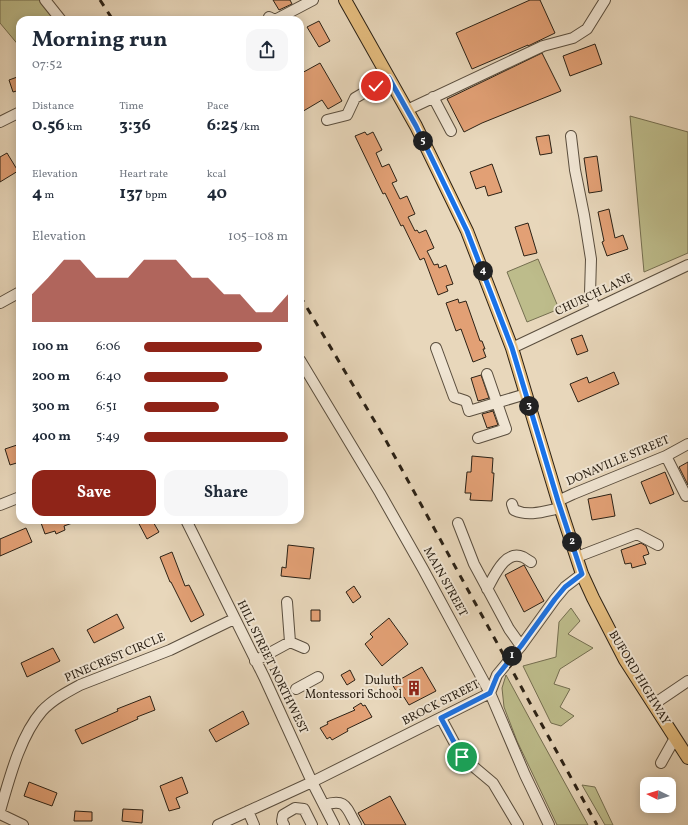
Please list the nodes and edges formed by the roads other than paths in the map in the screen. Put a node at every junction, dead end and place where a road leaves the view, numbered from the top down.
1 (45, 0) edge
2 (313, 0) edge
3 (346, 0) edge
4 (605, 0) edge
5 (58, 16) edge
6 (283, 16) edge
7 (389, 78) junction
8 (433, 97) junction
9 (407, 110) junction
10 (16, 114) edge
11 (327, 120) dead end
12 (0, 122) edge
13 (451, 131) dead end
14 (571, 136) dead end
15 (688, 265) edge
16 (16, 294) edge
17 (0, 303) edge
18 (595, 308) junction
19 (436, 348) dead end
20 (512, 348) junction
21 (304, 367) edge
22 (487, 374) dead end
23 (526, 394) junction
24 (497, 402) junction
25 (478, 438) dead end
26 (688, 444) edge
27 (666, 456) junction
28 (686, 496) dead end
29 (16, 499) edge
30 (512, 504) dead end
31 (0, 505) edge
32 (559, 505) junction
33 (458, 523) dead end
34 (188, 524) edge
35 (658, 545) dead end
36 (577, 557) junction
37 (531, 562) dead end
38 (582, 574) junction
39 (487, 589) junction
40 (287, 602) dead end
41 (234, 619) junction
42 (290, 642) junction
43 (521, 646) junction
44 (304, 648) dead end
45 (255, 661) junction
46 (318, 677) dead end
47 (688, 681) edge
48 (296, 689) dead end
49 (490, 693) junction
50 (654, 704) junction
51 (441, 718) junction
52 (675, 738) junction
53 (688, 758) edge
54 (661, 763) dead end
55 (312, 782) junction
56 (324, 805) junction
57 (0, 811) edge
58 (248, 811) junction
59 (0, 814) edge
60 (23, 825) edge
61 (218, 825) edge
62 (254, 825) edge
63 (284, 825) edge
64 (312, 825) edge
65 (334, 825) edge
66 (356, 825) edge
67 (518, 825) edge
68 (550, 825) edge

1 - 5 street
2 - 6 street
3 - 7 main road, BUFORD HIGHWAY
4 - 8 street
7 - 9 main road, BUFORD HIGHWAY
7 - 11 street
8 - 9 street
8 - 13 street
9 - 20 main road, BUFORD HIGHWAY
10 - 12 street
14 - 18 street
15 - 18 street, CHURCH LANE
16 - 17 street
18 - 20 street, CHURCH LANE
19 - 24 street
20 - 23 main road, BUFORD HIGHWAY
21 - 49 street, MAIN STREET
22 - 24 street
23 - 24 street
23 - 32 main road, BUFORD HIGHWAY
24 - 25 street
26 - 27 street, DONAVILLE STREET
27 - 28 street
27 - 32 street, DONAVILLE STREET
29 - 31 street
30 - 32 street, DONAVILLE STREET
32 - 36 main road, BUFORD HIGHWAY
33 - 39 street
34 - 41 street, HILL STREET NORTHWEST
35 - 36 street
36 - 38 main road, BUFORD HIGHWAY
37 - 39 street
38 - 43 street, BROCK STREET
38 - 50 main road, BUFORD HIGHWAY
39 - 43 street
40 - 42 street
41 - 45 street, HILL STREET NORTHWEST
41 - 57 street, PINECREST CIRCLE
42 - 44 street
42 - 45 street
43 - 49 street, BROCK STREET
45 - 55 street, HILL STREET NORTHWEST
46 - 48 street
47 - 50 street
49 - 51 street, BROCK STREET
49 - 68 street, MAIN STREET
50 - 52 main road, BUFORD HIGHWAY
51 - 55 street, BROCK STREET
51 - 67 street
52 - 53 main road, BUFORD HIGHWAY
52 - 54 street
55 - 56 street, HILL STREET NORTHWEST
55 - 58 street, BROCK STREET
56 - 65 street, HILL STREET NORTHWEST
56 - 66 street
58 - 61 street, BROCK STREET
58 - 62 street
59 - 60 street
63 - 64 street

